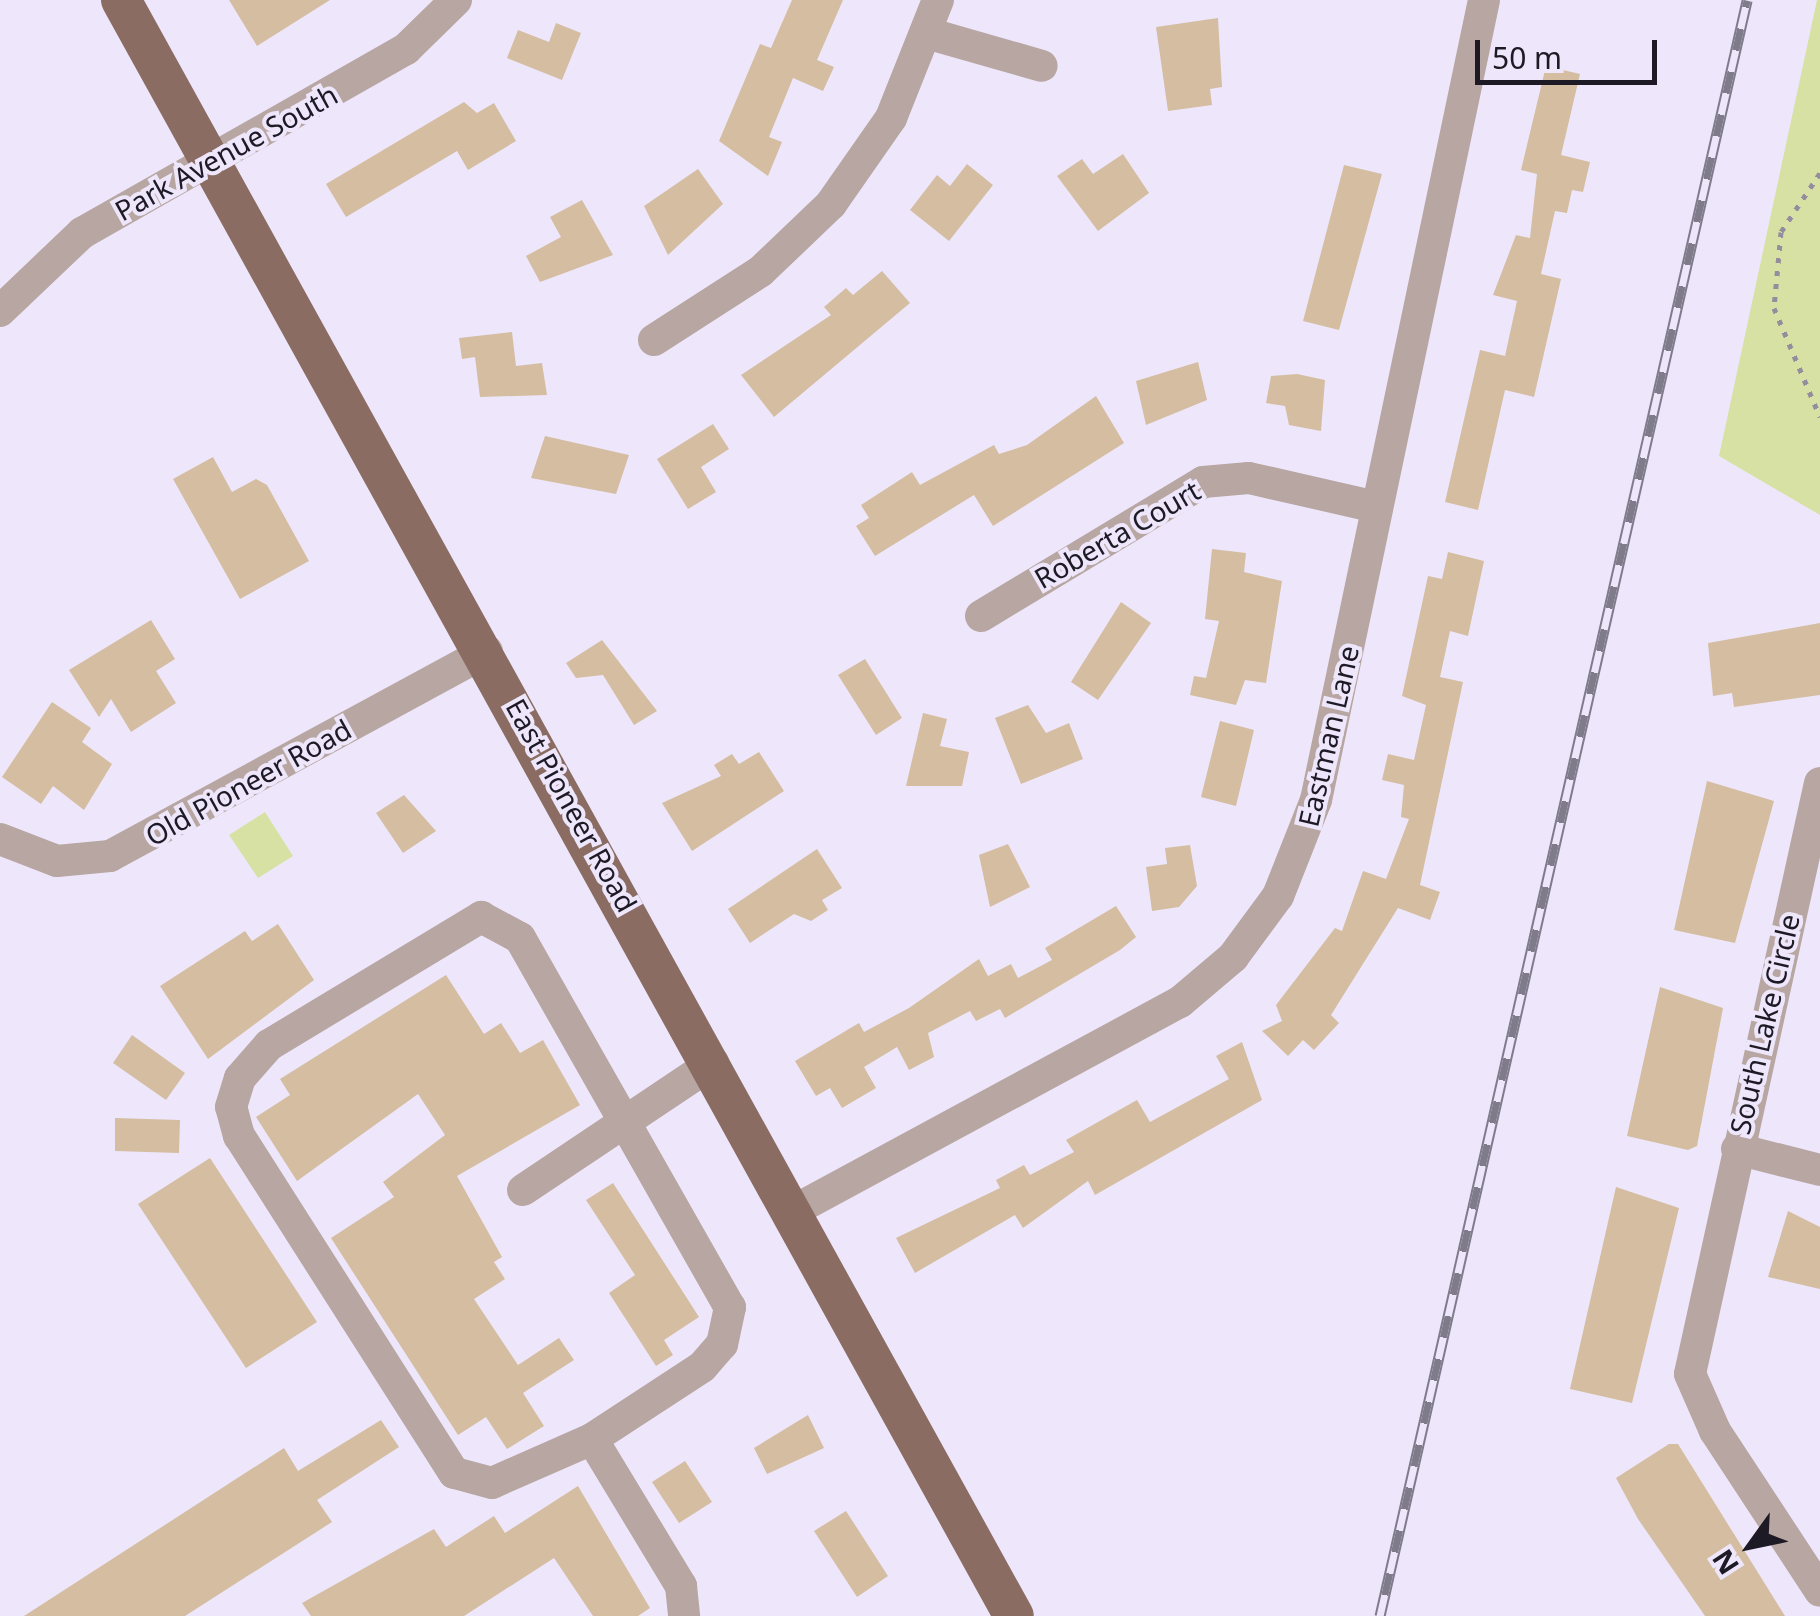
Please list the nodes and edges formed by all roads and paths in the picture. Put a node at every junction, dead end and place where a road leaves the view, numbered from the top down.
1 (121, 0) edge
2 (456, 0) edge
3 (938, 0) edge
4 (1484, 0) edge
5 (930, 34) junction
6 (1042, 66) dead end
7 (217, 163) junction
8 (1820, 172) edge
9 (0, 311) edge
10 (654, 340) dead end
11 (1820, 417) edge
12 (1378, 506) junction
13 (981, 616) dead end
14 (488, 651) junction
15 (1820, 783) edge
16 (0, 839) edge
17 (713, 1063) junction
18 (627, 1120) junction
19 (1736, 1149) junction
20 (1820, 1170) edge
21 (522, 1190) dead end
22 (795, 1210) junction
23 (592, 1440) junction
24 (1820, 1591) edge
25 (684, 1616) edge
26 (1014, 1616) edge

1 - 7 main road, East Pioneer Road
2 - 7 street, Park Avenue South
3 - 5 street
4 - 12 street, Eastman Lane
5 - 6 street
5 - 10 street
7 - 9 street, Park Avenue South
7 - 14 main road, East Pioneer Road
8 - 11 path
12 - 13 street, Roberta Court
12 - 22 street, Eastman Lane
14 - 16 street, Old Pioneer Road
14 - 17 main road, East Pioneer Road
15 - 19 street, South Lake Circle
17 - 18 street
17 - 22 main road, East Pioneer Road
18 - 21 street
18 - 23 street
18 - 23 street
19 - 20 street, South Lake Circle
19 - 24 street, South Lake Circle
22 - 26 main road, East Pioneer Road
23 - 25 street

